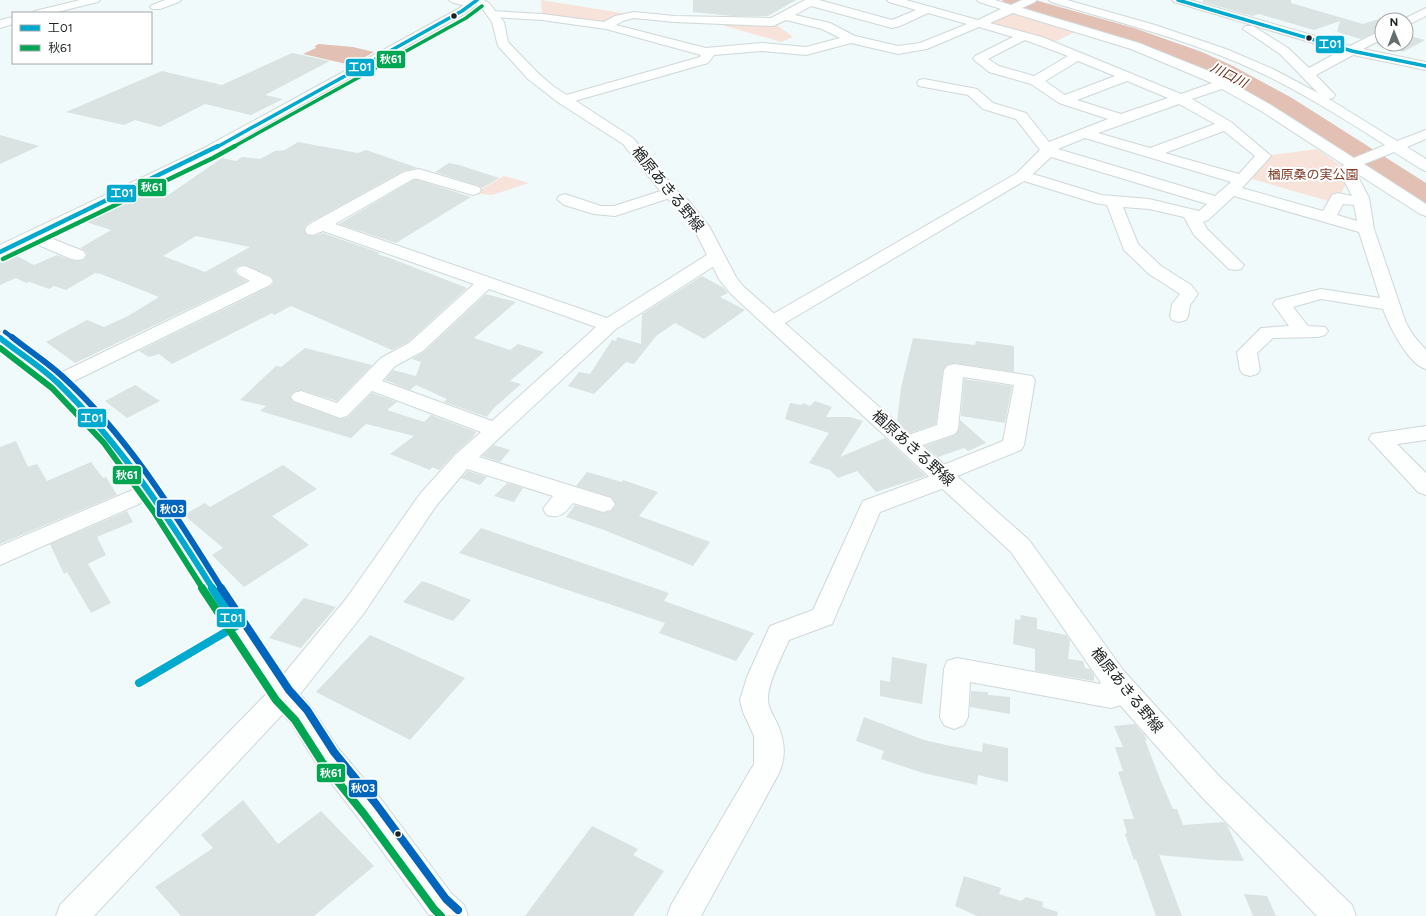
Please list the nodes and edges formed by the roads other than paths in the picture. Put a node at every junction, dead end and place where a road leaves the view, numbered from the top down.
1 (94, 0) edge
2 (175, 0) edge
3 (455, 0) edge
4 (894, 0) edge
5 (983, 0) edge
6 (1031, 0) edge
7 (1055, 0) edge
8 (811, 1) edge
9 (1185, 1) edge
10 (483, 5) edge
11 (156, 7) dead end
12 (1014, 7) junction
13 (927, 9) junction
14 (1426, 11) edge
15 (43, 12) edge
16 (1225, 14) junction
17 (785, 16) junction
18 (1414, 18) edge
19 (12, 20) edge
20 (0, 24) edge
21 (980, 24) junction
22 (606, 26) junction
23 (1082, 30) junction
24 (1024, 36) junction
25 (851, 39) junction
26 (1374, 39) edge
27 (1048, 45) junction
28 (1352, 51) junction
29 (706, 52) junction
30 (1077, 56) junction
31 (1426, 66) edge
32 (994, 69) junction
33 (1308, 74) junction
34 (1127, 76) junction
35 (1036, 81) junction
36 (924, 83) dead end
37 (1223, 84) junction
38 (958, 89) junction
39 (1179, 98) junction
40 (564, 100) junction
41 (1064, 100) junction
42 (1348, 116) junction
43 (1121, 119) junction
44 (1226, 125) junction
45 (1085, 134) junction
46 (1426, 134) edge
47 (1394, 147) junction
48 (1048, 151) junction
49 (1151, 153) junction
50 (1356, 162) junction
51 (1426, 166) edge
52 (1022, 176) junction
53 (1237, 185) junction
54 (473, 190) dead end
55 (670, 193) junction
56 (565, 198) dead end
57 (1113, 201) junction
58 (1218, 202) junction
59 (1362, 202) junction
60 (1426, 211) edge
61 (1191, 214) junction
62 (1327, 218) junction
63 (1366, 229) junction
64 (33, 236) junction
65 (0, 252) edge
66 (77, 255) dead end
67 (716, 257) junction
68 (1235, 265) dead end
69 (244, 271) dead end
70 (485, 283) junction
71 (1391, 305) junction
72 (1179, 316) dead end
73 (773, 322) junction
74 (609, 325) junction
75 (0, 338) edge
76 (1405, 338) junction
77 (1426, 338) edge
78 (1426, 364) edge
79 (1250, 370) dead end
80 (57, 382) junction
81 (369, 383) junction
82 (301, 397) dead end
83 (496, 430) junction
84 (1426, 433) edge
85 (908, 443) junction
86 (463, 460) junction
87 (944, 476) junction
88 (1426, 487) edge
89 (149, 491) junction
90 (603, 504) dead end
91 (0, 556) edge
92 (1114, 679) junction
93 (283, 695) junction
94 (954, 717) dead end
95 (72, 916) edge
96 (452, 916) edge
97 (683, 916) edge
98 (1340, 916) edge

1 - 15 street
2 - 11 street
3 - 10 street
4 - 13 street
5 - 12 street
6 - 12 street
7 - 42 street
8 - 13 street
8 - 17 street
9 - 16 street
10 - 22 street
10 - 40 street, 楢原あきる野線
10 - 64 street
12 - 21 street
12 - 23 street
13 - 21 street
14 - 18 street
16 - 28 street
16 - 33 street
17 - 22 street
17 - 25 street
19 - 20 street
21 - 24 street
21 - 25 street
22 - 29 street
23 - 27 street
23 - 37 street
24 - 27 street
24 - 32 street
25 - 29 street
26 - 28 street
27 - 30 street
28 - 31 street
28 - 33 street
29 - 40 street
30 - 34 street
30 - 35 street
32 - 35 street
32 - 38 street
33 - 42 street
34 - 39 street
34 - 41 street
35 - 41 street
36 - 38 street
37 - 39 street
37 - 50 street
38 - 48 street
39 - 43 street
39 - 44 street
40 - 55 street, 楢原あきる野線
41 - 43 street
42 - 47 street
43 - 45 street
44 - 49 street
44 - 53 street
45 - 48 street
45 - 49 street
46 - 47 street
47 - 50 street
47 - 51 street
48 - 52 street
48 - 58 street
49 - 53 street
50 - 59 street
50 - 60 street
52 - 57 street
52 - 73 street
53 - 58 street
53 - 62 street
54 - 70 street
55 - 56 street
55 - 67 street, 楢原あきる野線
57 - 61 street
57 - 72 street
58 - 61 street
59 - 62 street
59 - 63 street
61 - 68 street
62 - 63 street
63 - 71 street
64 - 65 street
64 - 66 street
67 - 73 street, 楢原あきる野線
67 - 74 street
69 - 80 street
70 - 74 street
70 - 81 street
71 - 76 street
71 - 79 street
73 - 85 street, 楢原あきる野線
74 - 83 street
75 - 80 street
76 - 77 street
76 - 78 street
80 - 89 street
81 - 82 street
81 - 83 street
83 - 86 street
84 - 88 street
85 - 87 street, 楢原あきる野線
85 - 87 street
86 - 90 street
86 - 93 street
87 - 92 street, 楢原あきる野線
87 - 97 street
89 - 91 street
89 - 93 street
92 - 94 street
92 - 98 street, 楢原あきる野線
93 - 95 street
93 - 96 street

